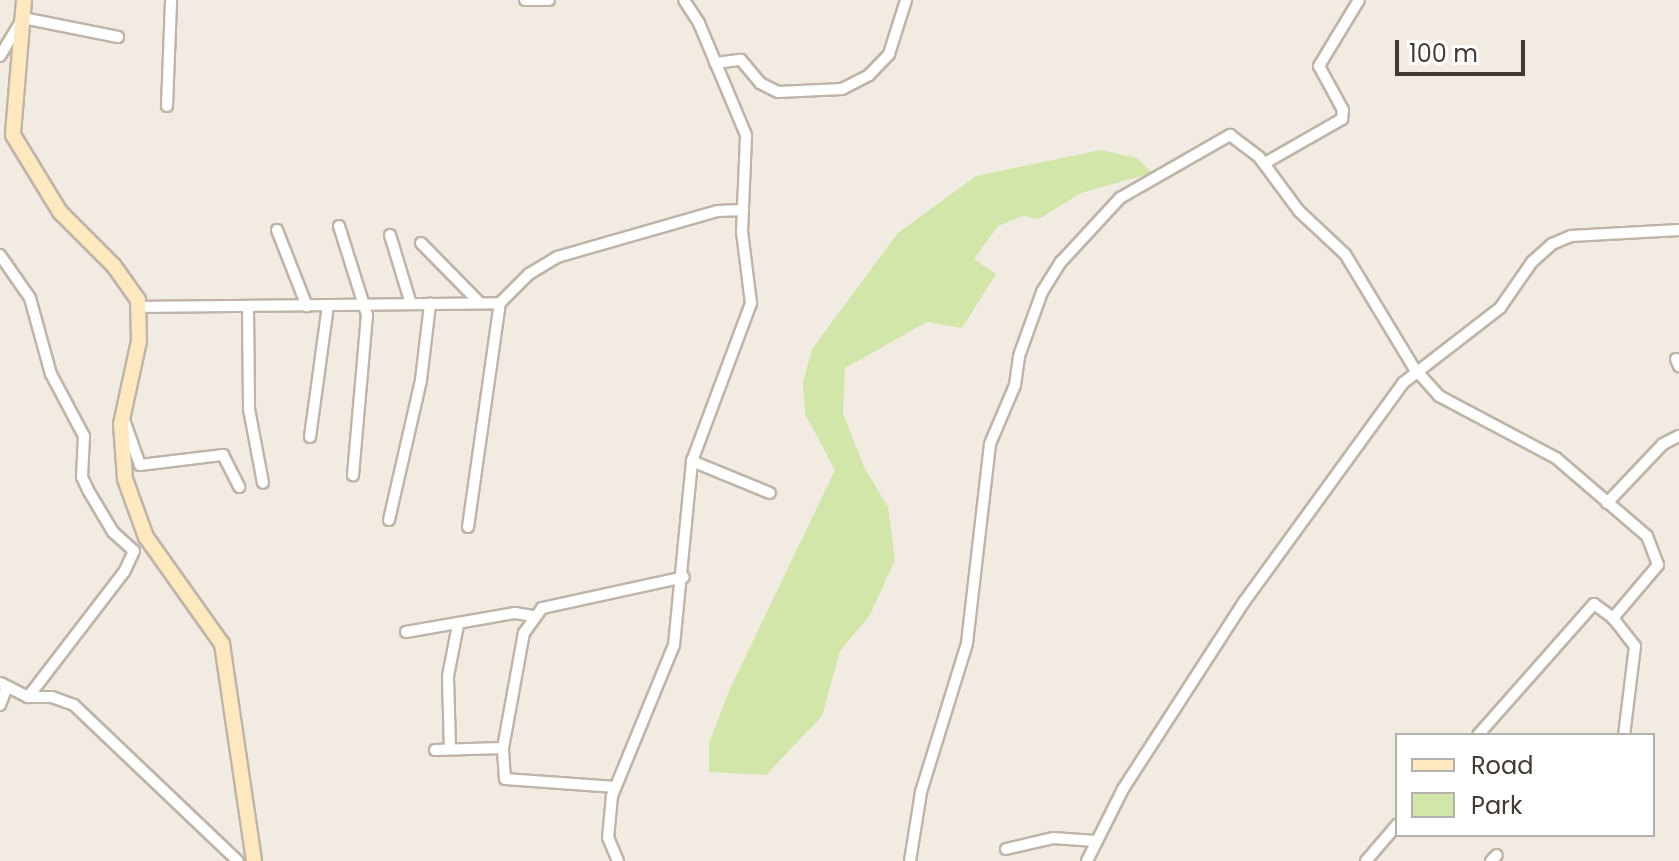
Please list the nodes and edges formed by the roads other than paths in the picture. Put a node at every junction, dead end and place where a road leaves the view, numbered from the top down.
1 (24, 0) edge
2 (171, 0) edge
3 (525, 0) edge
4 (549, 0) edge
5 (684, 0) edge
6 (906, 0) edge
7 (1359, 0) edge
8 (23, 18) junction
9 (118, 37) dead end
10 (0, 56) edge
11 (715, 63) junction
12 (167, 106) dead end
13 (1265, 163) junction
14 (743, 210) junction
15 (339, 226) dead end
16 (277, 230) dead end
17 (1679, 230) edge
18 (390, 235) dead end
19 (421, 243) dead end
20 (0, 255) edge
21 (480, 303) junction
22 (500, 303) junction
23 (411, 304) junction
24 (430, 304) junction
25 (328, 305) junction
26 (365, 305) junction
27 (307, 306) junction
28 (139, 307) junction
29 (248, 308) junction
30 (1418, 373) junction
31 (122, 414) junction
32 (1679, 436) edge
33 (310, 437) dead end
34 (692, 461) junction
35 (353, 475) dead end
36 (263, 483) dead end
37 (239, 487) dead end
38 (770, 493) dead end
39 (1607, 503) junction
40 (389, 520) dead end
41 (468, 527) dead end
42 (144, 534) junction
43 (130, 543) junction
44 (684, 577) junction
45 (533, 616) junction
46 (1613, 618) junction
47 (458, 625) junction
48 (406, 632) dead end
49 (3, 686) edge
50 (28, 697) junction
51 (0, 705) edge
52 (1480, 733) edge
53 (1624, 733) edge
54 (503, 748) junction
55 (450, 749) junction
56 (435, 750) dead end
57 (615, 787) junction
58 (1395, 827) edge
59 (1095, 841) junction
60 (1006, 849) dead end
61 (615, 860) edge
62 (238, 861) edge
63 (254, 861) edge
64 (910, 861) edge
65 (1087, 861) edge
66 (1366, 861) edge

1 - 8 street
2 - 12 street
3 - 4 street
5 - 11 street
6 - 11 street
7 - 13 street
8 - 9 street
8 - 10 street
8 - 28 street
11 - 14 street
13 - 30 street
13 - 64 street
14 - 22 street
14 - 34 street
15 - 26 street
16 - 27 street
17 - 30 street
18 - 23 street
19 - 21 street
20 - 43 street
21 - 22 street
21 - 24 street
22 - 41 street
23 - 24 street
23 - 26 street
24 - 40 street
25 - 26 street
25 - 27 street
25 - 33 street
26 - 35 street
27 - 29 street
28 - 29 street
28 - 31 street
29 - 36 street
30 - 39 street
30 - 59 street
31 - 37 street
31 - 42 street
32 - 39 street
34 - 38 street
34 - 44 street
39 - 46 street
42 - 43 street
42 - 63 street
43 - 50 street
44 - 45 street
44 - 57 street
45 - 47 street
45 - 54 street
46 - 52 street
46 - 53 street
47 - 48 street
47 - 55 street
49 - 50 street
49 - 51 street
50 - 62 street
54 - 55 street
54 - 57 street
55 - 56 street
57 - 61 street
58 - 66 street
59 - 60 street
59 - 65 street

